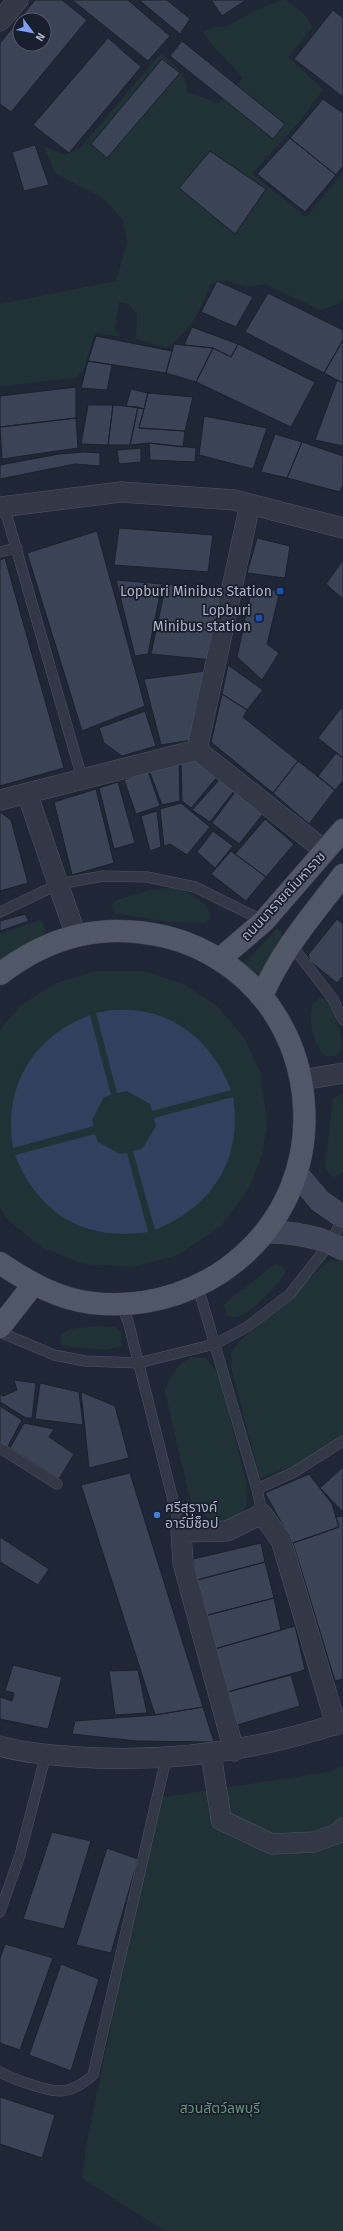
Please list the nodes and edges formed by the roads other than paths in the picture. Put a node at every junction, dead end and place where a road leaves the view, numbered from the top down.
1 (18, 0) edge
2 (0, 21) edge
3 (250, 504) junction
4 (2, 506) edge
5 (343, 528) edge
6 (17, 548) junction
7 (0, 552) edge
8 (197, 750) junction
9 (82, 778) junction
10 (27, 793) junction
11 (0, 800) edge
12 (343, 830) edge
13 (325, 851) junction
14 (343, 875) edge
15 (59, 884) junction
16 (0, 912) edge
17 (264, 921) junction
18 (76, 936) junction
19 (290, 943) junction
20 (220, 959) junction
21 (0, 974) edge
22 (262, 996) junction
23 (343, 1020) edge
24 (343, 1073) edge
25 (302, 1080) junction
26 (297, 1174) junction
27 (343, 1217) edge
28 (267, 1232) junction
29 (337, 1246) edge
30 (0, 1264) edge
31 (33, 1285) junction
32 (198, 1287) junction
33 (121, 1305) junction
34 (0, 1327) edge
35 (0, 1332) edge
36 (215, 1344) junction
37 (138, 1363) junction
38 (343, 1441) edge
39 (0, 1448) edge
40 (57, 1484) dead end
41 (257, 1489) junction
42 (262, 1514) junction
43 (181, 1532) junction
44 (339, 1723) edge
45 (0, 1746) edge
46 (234, 1750) junction
47 (46, 1754) junction
48 (212, 1754) junction
49 (166, 1759) junction
50 (343, 1828) edge
51 (0, 1912) edge
52 (0, 2072) edge

1 - 2 street
3 - 4 street
3 - 5 street
3 - 8 street
4 - 6 lane
6 - 7 lane
6 - 9 lane
8 - 9 street
8 - 13 street
9 - 10 street
10 - 11 street
10 - 15 street
12 - 13 main road, ถนนนารายณ์มหาราช
13 - 17 main road, ถนนนารายณ์มหาราช
14 - 19 main road
15 - 16 lane
15 - 17 lane
15 - 18 street
17 - 20 main road, ถนนนารายณ์มหาราช
18 - 20 main road
18 - 21 main road
19 - 22 main road
19 - 23 lane
20 - 22 main road
22 - 25 main road
24 - 25 street
25 - 26 main road
26 - 27 main road
26 - 28 main road
27 - 29 lane
28 - 29 main road
28 - 32 main road
29 - 36 lane
30 - 31 main road
31 - 33 main road
31 - 34 main road
32 - 33 main road
32 - 36 lane
33 - 37 lane
35 - 37 lane
36 - 37 lane
36 - 41 lane
37 - 43 lane
38 - 41 lane
39 - 40 lane
41 - 42 lane
42 - 43 street
42 - 44 street
43 - 46 street
44 - 46 street
45 - 47 street
46 - 48 street
47 - 49 street
47 - 51 lane
48 - 49 street
48 - 50 street
49 - 52 lane

